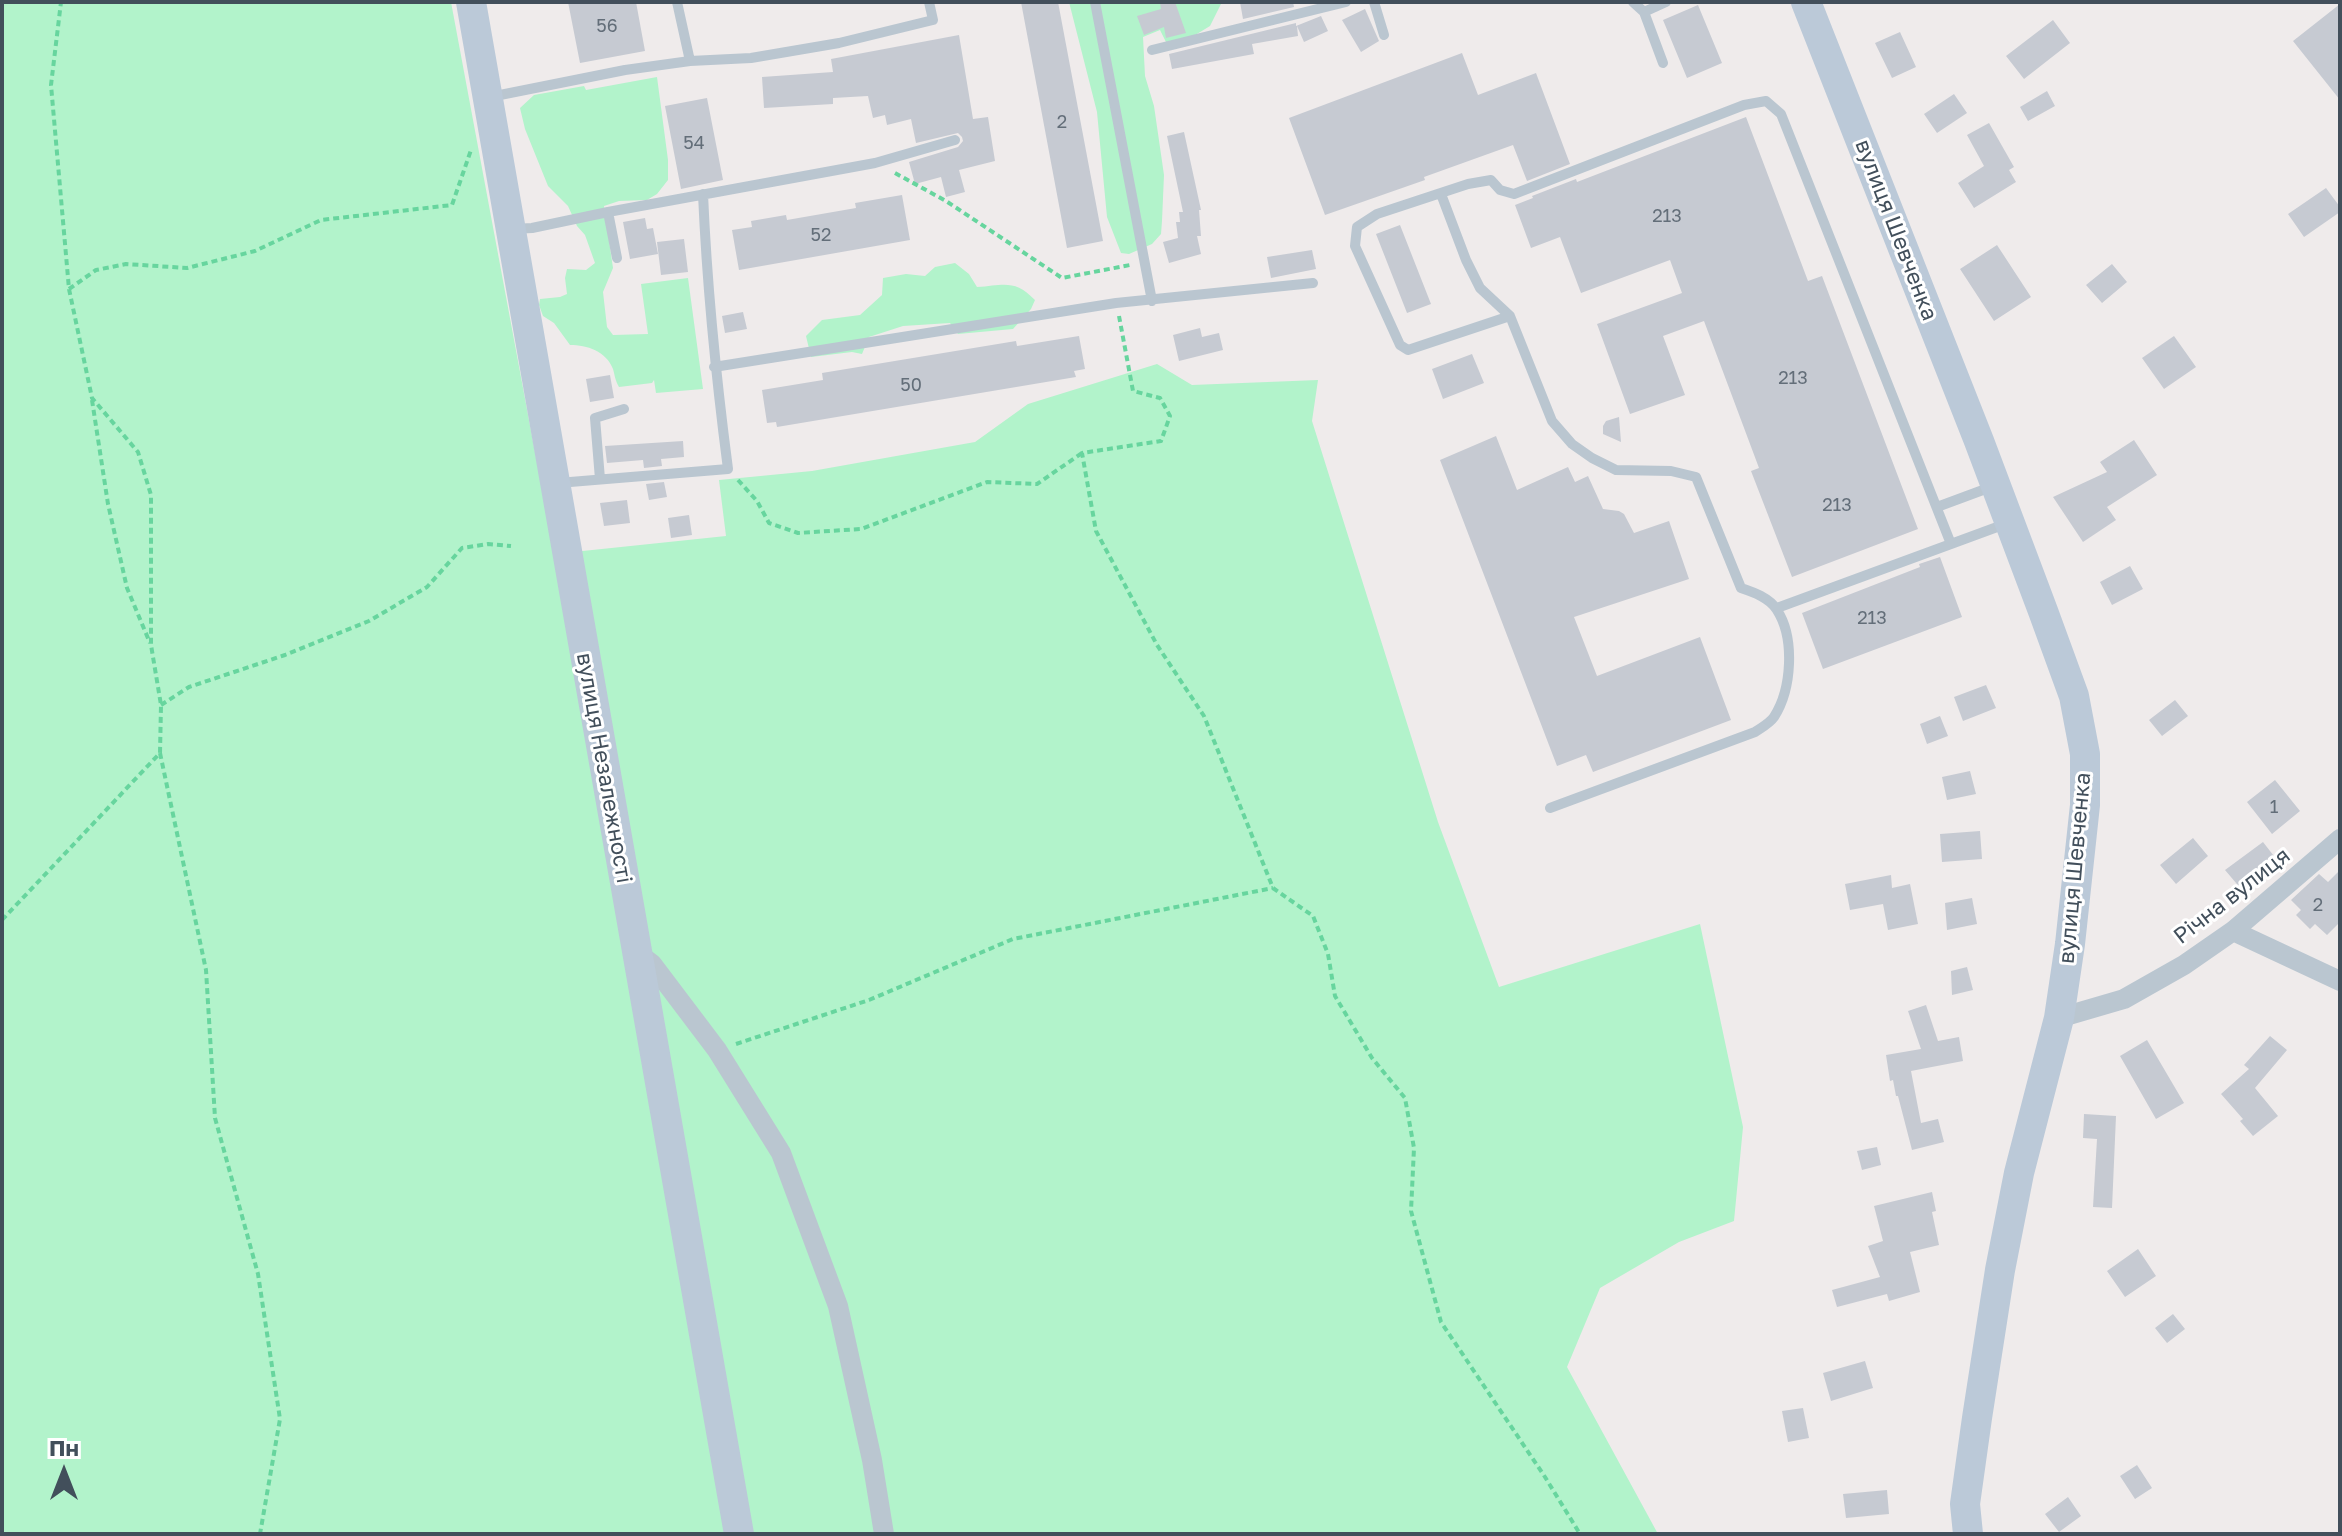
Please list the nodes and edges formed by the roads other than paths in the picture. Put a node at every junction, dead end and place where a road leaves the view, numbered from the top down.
1 (471, 2) edge
2 (677, 2) edge
3 (929, 2) edge
4 (1095, 2) edge
5 (1346, 2) edge
6 (1374, 2) edge
7 (1633, 2) edge
8 (1666, 2) edge
9 (1806, 2) edge
10 (1644, 12) junction
11 (1384, 35) dead end
12 (1152, 50) dead end
13 (690, 61) junction
14 (1663, 63) dead end
15 (488, 98) junction
16 (955, 140) dead end
17 (703, 194) junction
18 (1441, 194) junction
19 (608, 212) junction
20 (511, 229) junction
21 (617, 258) dead end
22 (1313, 283) dead end
23 (1152, 301) junction
24 (1510, 316) junction
25 (714, 367) junction
26 (624, 409) dead end
27 (600, 479) junction
28 (555, 484) junction
29 (1996, 485) junction
30 (1937, 507) junction
31 (2009, 522) junction
32 (1951, 544) junction
33 (1777, 608) junction
34 (1550, 808) dead end
35 (2340, 839) edge
36 (2233, 931) junction
37 (636, 952) junction
38 (2340, 981) edge
39 (2059, 1018) junction
40 (739, 1534) edge
41 (884, 1534) edge
42 (1968, 1534) edge

1 - 15 street, вулиця Незалежності
2 - 13 lane
3 - 13 lane
4 - 23 lane
5 - 12 lane
6 - 11 lane
7 - 10 lane
8 - 10 lane
9 - 29 street, вулиця Шевченка
10 - 14 lane
13 - 15 lane
15 - 20 street, вулиця Незалежності
16 - 17 lane
17 - 19 lane
17 - 25 lane
18 - 24 lane
18 - 24 lane
18 - 30 lane
19 - 20 lane
19 - 21 lane
20 - 28 street, вулиця Незалежності
22 - 23 lane
23 - 25 lane
24 - 33 lane
25 - 27 lane
26 - 27 lane
27 - 28 lane
28 - 37 street, вулиця Незалежності
29 - 30 lane
29 - 31 street, вулиця Шевченка
30 - 32 lane
31 - 32 lane
31 - 39 street, вулиця Шевченка
32 - 33 lane
33 - 34 lane
35 - 36 street, Річна вулиця
36 - 38 street
36 - 39 street, Річна вулиця
37 - 40 street, вулиця Незалежності
37 - 41 street
39 - 42 street, вулиця Шевченка

